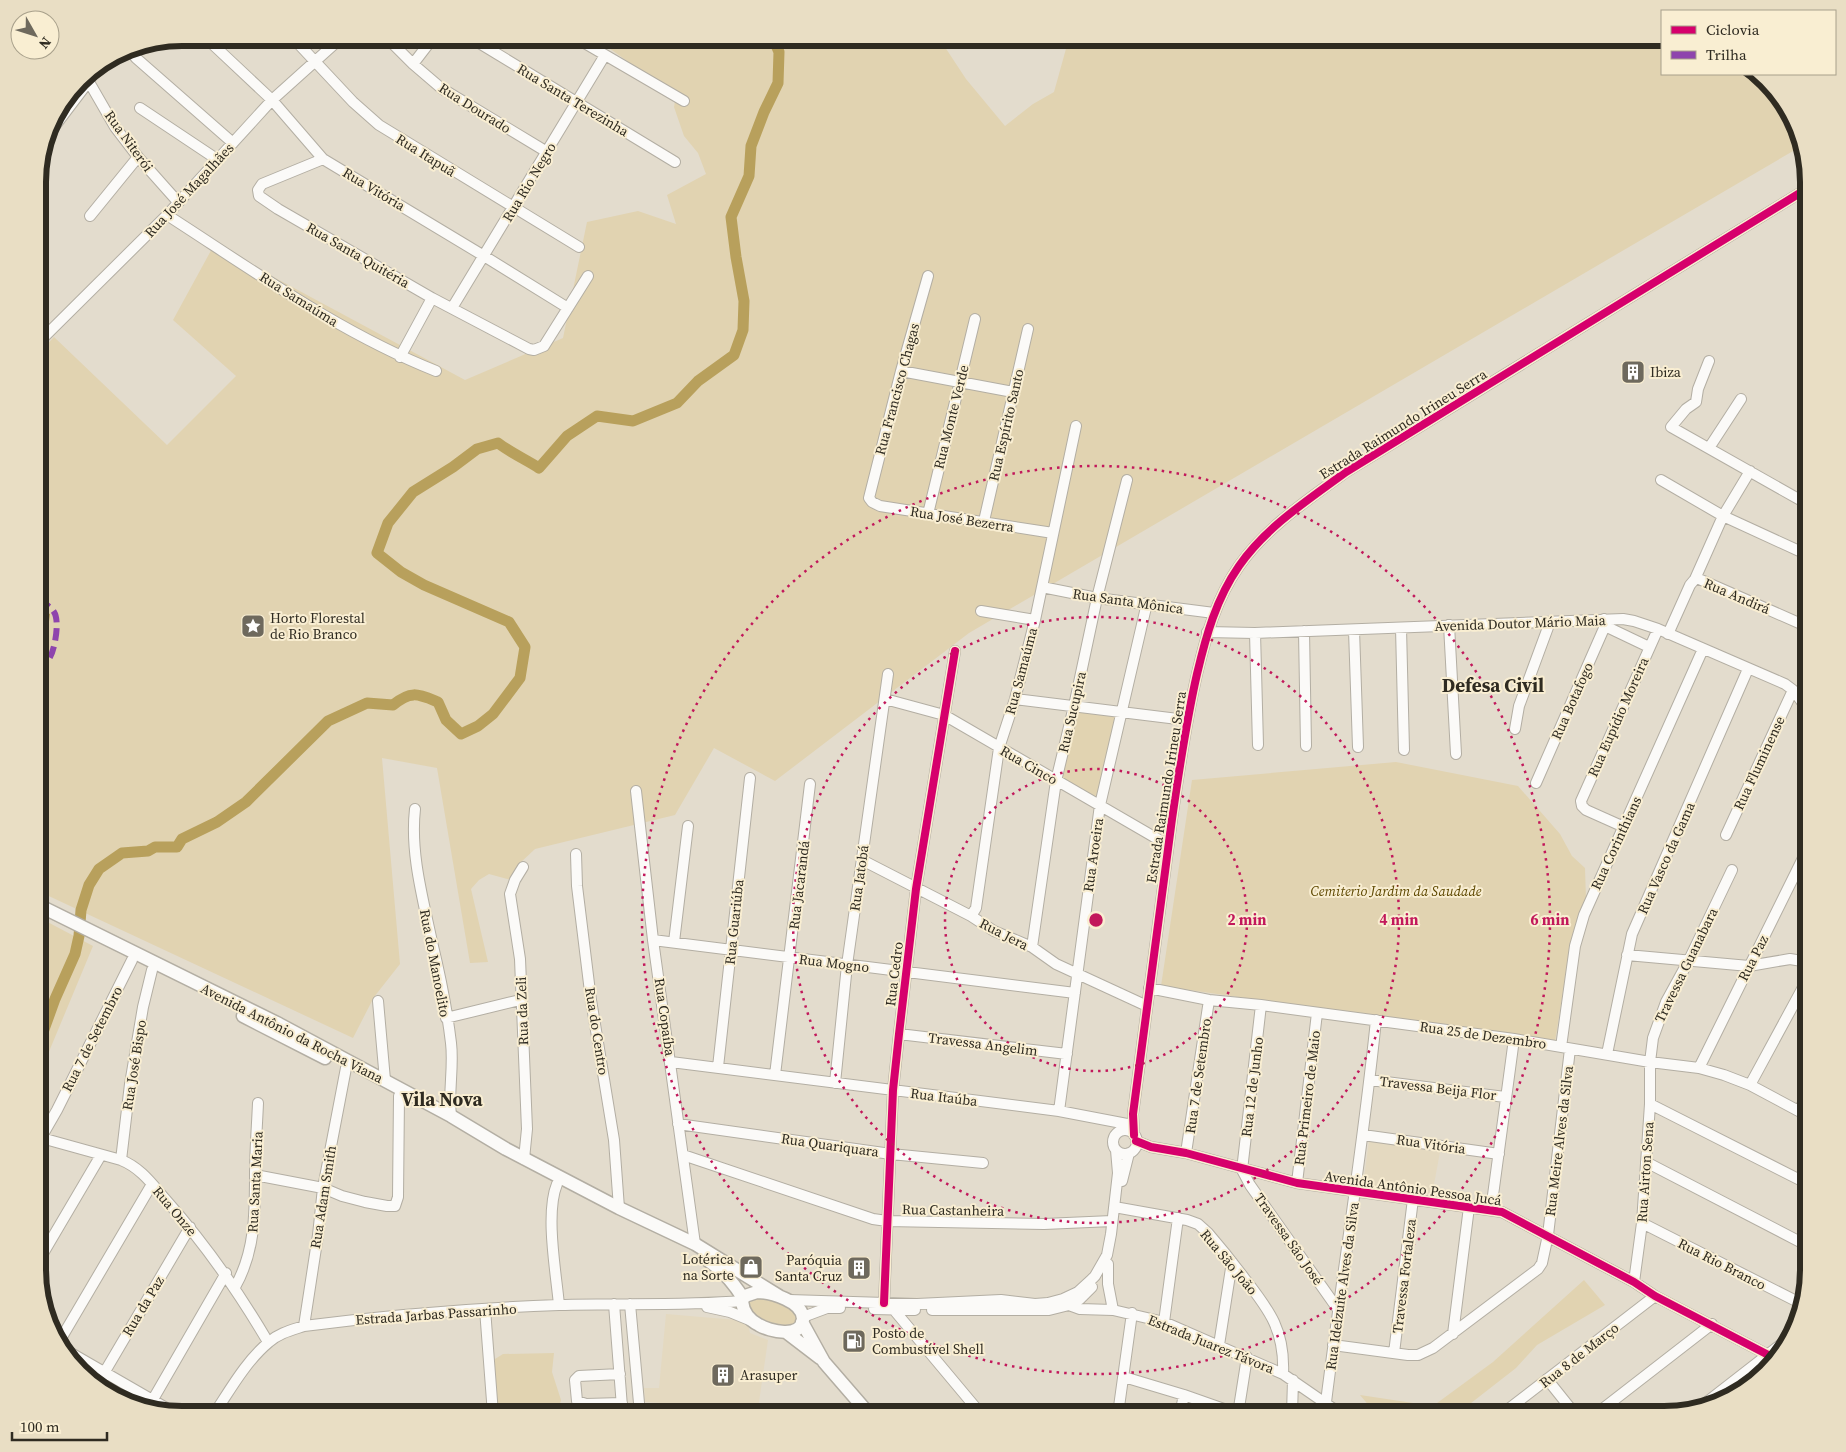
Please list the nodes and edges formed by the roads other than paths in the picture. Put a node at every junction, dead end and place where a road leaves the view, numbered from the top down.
1 (215, 46) edge
2 (300, 46) edge
3 (332, 46) edge
4 (395, 46) edge
5 (426, 46) edge
6 (484, 46) edge
7 (590, 46) edge
8 (134, 55) edge
9 (605, 55) junction
10 (315, 62) junction
11 (413, 64) junction
12 (90, 83) edge
13 (272, 100) junction
14 (684, 101) dead end
15 (577, 102) junction
16 (140, 108) dead end
17 (233, 143) junction
18 (546, 152) junction
19 (138, 157) junction
20 (323, 159) junction
21 (218, 160) junction
22 (675, 162) dead end
23 (1800, 193) edge
24 (178, 202) junction
25 (513, 208) junction
26 (90, 216) dead end
27 (167, 216) junction
28 (579, 247) dead end
29 (484, 256) junction
30 (588, 276) dead end
31 (928, 276) dead end
32 (432, 298) junction
33 (452, 308) junction
34 (568, 308) junction
35 (974, 320) dead end
36 (1028, 329) dead end
37 (47, 334) edge
38 (400, 357) junction
39 (1709, 361) dead end
40 (436, 371) dead end
41 (901, 371) junction
42 (960, 381) junction
43 (1013, 392) junction
44 (1741, 399) dead end
45 (1076, 426) dead end
46 (1709, 448) junction
47 (1750, 470) junction
48 (1127, 480) dead end
49 (1661, 480) dead end
50 (1800, 500) edge
51 (872, 502) joint
52 (928, 514) junction
53 (1723, 516) junction
54 (984, 521) junction
55 (1053, 533) junction
56 (1800, 551) edge
57 (1694, 579) junction
58 (1042, 587) junction
59 (1097, 598) junction
60 (1147, 603) junction
61 (981, 611) dead end
62 (1214, 613) junction
63 (1034, 620) junction
64 (1550, 622) junction
65 (1604, 623) junction
66 (1800, 623) edge
67 (1449, 625) junction
68 (1401, 628) junction
69 (1658, 629) junction
70 (1354, 630) junction
71 (1304, 631) junction
72 (1207, 632) junction
73 (1254, 633) junction
74 (1668, 634) junction
75 (1649, 647) junction
76 (1703, 649) junction
77 (955, 651) dead end
78 (1748, 669) junction
79 (888, 674) dead end
80 (1793, 690) junction
81 (885, 699) junction
82 (1015, 699) junction
83 (1800, 699) edge
84 (1074, 706) junction
85 (1122, 711) junction
86 (944, 715) junction
87 (1186, 720) junction
88 (1515, 729) dead end
89 (1258, 745) dead end
90 (1306, 746) dead end
91 (1358, 747) dead end
92 (999, 748) junction
93 (1404, 750) dead end
94 (1456, 754) dead end
95 (750, 778) dead end
96 (1056, 781) junction
97 (1536, 783) dead end
98 (810, 784) dead end
99 (636, 791) dead end
100 (1100, 805) junction
101 (415, 809) dead end
102 (688, 826) dead end
103 (1624, 827) junction
104 (1726, 835) dead end
105 (1168, 845) junction
106 (576, 854) dead end
107 (862, 860) junction
108 (1800, 864) edge
109 (523, 867) dead end
110 (1732, 870) dead end
111 (916, 889) junction
112 (47, 913) edge
113 (971, 916) junction
114 (85, 932) junction
115 (653, 940) junction
116 (674, 942) junction
117 (1032, 947) junction
118 (731, 950) junction
119 (1627, 955) junction
120 (790, 957) junction
121 (132, 960) junction
122 (1689, 960) junction
123 (1800, 961) edge
124 (847, 965) junction
125 (1749, 966) junction
126 (152, 970) junction
127 (906, 971) junction
128 (1078, 974) junction
129 (1149, 988) junction
130 (1075, 993) junction
131 (1800, 993) edge
132 (520, 1000) junction
133 (1209, 1000) junction
134 (378, 1001) dead end
135 (1261, 1005) junction
136 (1147, 1006) junction
137 (1317, 1013) junction
138 (446, 1018) junction
139 (1376, 1020) junction
140 (899, 1034) junction
141 (1514, 1039) junction
142 (1566, 1048) junction
143 (1067, 1054) junction
144 (1607, 1054) junction
145 (671, 1062) junction
146 (1650, 1062) junction
147 (718, 1067) junction
148 (346, 1068) junction
149 (1699, 1068) junction
150 (775, 1075) junction
151 (385, 1080) junction
152 (1370, 1080) junction
153 (835, 1083) junction
154 (1750, 1085) junction
155 (893, 1090) junction
156 (399, 1096) junction
157 (1505, 1097) junction
158 (258, 1103) dead end
159 (1650, 1104) junction
160 (1059, 1110) junction
161 (1800, 1111) edge
162 (1133, 1114) junction
163 (451, 1116) junction
164 (678, 1124) junction
165 (47, 1127) edge
166 (1124, 1127) junction
167 (1363, 1135) junction
168 (1135, 1138) junction
169 (47, 1142) edge
170 (1151, 1147) junction
171 (1116, 1150) junction
172 (1131, 1152) junction
173 (1186, 1153) junction
174 (891, 1154) junction
175 (1499, 1154) junction
176 (101, 1155) junction
177 (683, 1155) junction
178 (524, 1159) junction
179 (121, 1160) junction
180 (1646, 1162) junction
181 (983, 1163) dead end
182 (1242, 1170) junction
183 (255, 1175) junction
184 (1800, 1180) edge
185 (1297, 1183) junction
186 (152, 1184) junction
187 (557, 1184) junction
188 (322, 1188) junction
189 (1355, 1192) junction
190 (1413, 1199) junction
191 (1469, 1207) junction
192 (619, 1208) junction
193 (1120, 1208) junction
194 (1491, 1210) junction
195 (1178, 1218) junction
196 (887, 1221) junction
197 (1112, 1221) junction
198 (1642, 1223) junction
199 (190, 1227) junction
200 (1548, 1235) junction
201 (1800, 1242) edge
202 (695, 1244) junction
203 (47, 1247) edge
204 (1232, 1262) junction
205 (1108, 1264) junction
206 (226, 1273) junction
207 (1634, 1282) junction
208 (235, 1287) junction
209 (1655, 1296) junction
210 (784, 1298) junction
211 (742, 1299) junction
212 (1796, 1301) edge
213 (884, 1303) junction
214 (614, 1304) junction
215 (630, 1304) junction
216 (559, 1305) junction
217 (698, 1305) junction
218 (990, 1305) junction
219 (1069, 1305) junction
220 (1337, 1308) junction
221 (485, 1309) junction
222 (894, 1310) junction
223 (1114, 1310) junction
224 (1132, 1313) junction
225 (802, 1320) junction
226 (752, 1321) junction
227 (1164, 1322) junction
228 (1712, 1324) junction
229 (304, 1326) junction
230 (786, 1332) junction
231 (1453, 1334) junction
232 (63, 1335) edge
233 (268, 1342) junction
234 (1219, 1344) junction
235 (1333, 1345) junction
236 (1394, 1353) junction
237 (1769, 1355) edge
238 (78, 1357) edge
239 (1247, 1357) junction
240 (824, 1362) junction
241 (1760, 1366) edge
242 (104, 1373) junction
243 (620, 1374) junction
244 (1283, 1374) junction
245 (1124, 1377) junction
246 (100, 1379) edge
247 (1547, 1379) junction
248 (1294, 1380) junction
249 (1719, 1394) edge
250 (1184, 1395) junction
251 (145, 1400) edge
252 (151, 1402) edge
253 (1326, 1402) junction
254 (220, 1406) edge
255 (492, 1406) edge
256 (639, 1406) edge
257 (862, 1406) edge
258 (974, 1406) edge
259 (1119, 1406) edge
260 (1182, 1406) edge
261 (1215, 1406) edge
262 (1239, 1406) edge
263 (1292, 1406) edge
264 (1331, 1406) edge
265 (1512, 1406) edge
266 (1569, 1406) edge
267 (1606, 1406) edge

1 - 13 street, Rua Vitória
2 - 10 street, Rua Itapuã
3 - 10 street, Rua José Magalhães
4 - 11 street, Rua Dourado
5 - 11 street
6 - 15 street, Rua Santa Terezinha
7 - 9 street
8 - 17 street
9 - 14 street
9 - 15 street, Rua Rio Negro
10 - 13 street, Rua José Magalhães
10 - 25 street, Rua Itapuã
11 - 18 street, Rua Dourado
12 - 19 street, Rua Niterói
13 - 17 street, Rua José Magalhães
13 - 20 street, Rua Vitória
15 - 18 street, Rua Rio Negro
15 - 22 street, Rua Santa Terezinha
16 - 21 street
17 - 21 street, Rua José Magalhães
18 - 25 street, Rua Rio Negro
19 - 24 street, Rua Niterói
19 - 26 street
20 - 29 street, Rua Vitória
20 - 32 street, Rua Santa Quitéria
21 - 24 street, Rua José Magalhães
23 - 62 street, Estrada Raimundo Irineu Serra
24 - 27 street, Rua José Magalhães
25 - 28 street, Rua Itapuã
25 - 29 street, Rua Rio Negro
27 - 37 street, Rua José Magalhães
27 - 38 street, Rua Samaúma
29 - 33 street, Rua Rio Negro
29 - 34 street, Rua Vitória
30 - 34 street
31 - 41 street, Rua Francisco Chagas
32 - 33 street, Rua Santa Quitéria
32 - 38 street
33 - 34 street, Rua Santa Quitéria
35 - 42 street, Rua Monte Verde
36 - 43 street, Rua Espírito Santo
38 - 40 street, Rua Samaúma
39 - 46 street
41 - 42 street
41 - 51 street, Rua Francisco Chagas
42 - 43 street
42 - 52 street, Rua Monte Verde
43 - 54 street, Rua Espírito Santo
44 - 46 street
45 - 55 street, Rua Samaúma
46 - 47 street
47 - 50 street
47 - 53 street
48 - 59 street, Rua Sucupira
49 - 53 street
51 - 52 street, Rua José Bezerra
52 - 54 street, Rua José Bezerra
53 - 56 street
53 - 57 street
54 - 55 street, Rua José Bezerra
55 - 58 street, Rua Samaúma
57 - 66 street, Rua Andirá
57 - 74 street, Rua Andirá
58 - 59 street, Rua Santa Mônica
58 - 63 street, Rua Samaúma
59 - 60 street, Rua Santa Mônica
59 - 84 street, Rua Sucupira
60 - 62 street, Rua Santa Mônica
60 - 85 street, Rua Aroeira
61 - 63 street
62 - 72 street, Estrada Raimundo Irineu Serra
63 - 82 street, Rua Samaúma
64 - 65 street, Avenida Doutor Mário Maia
64 - 67 street, Avenida Doutor Mário Maia
64 - 88 street
65 - 69 street, Avenida Doutor Mário Maia
65 - 75 street
65 - 97 street, Rua Botafogo
67 - 68 street, Avenida Doutor Mário Maia
67 - 94 street
68 - 70 street, Avenida Doutor Mário Maia
68 - 93 street
69 - 74 street, Avenida Doutor Mário Maia
69 - 75 street, Rua Eupídio Moreira
70 - 71 street, Avenida Doutor Mário Maia
70 - 91 street
71 - 73 street, Avenida Doutor Mário Maia
71 - 90 street
72 - 73 street, Avenida Doutor Mário Maia
72 - 87 street, Estrada Raimundo Irineu Serra
73 - 89 street
74 - 76 street, Avenida Doutor Mário Maia
75 - 103 street, Rua Eupídio Moreira
76 - 78 street, Avenida Doutor Mário Maia
76 - 103 street, Rua Corinthians
77 - 86 street, Rua Cedro
78 - 80 street, Avenida Doutor Mário Maia
78 - 119 street, Rua Vasco da Gama
79 - 81 street, Rua Jatobá
80 - 83 street, Avenida Doutor Mário Maia
80 - 104 street, Rua Fluminense
81 - 86 street, Rua Cinco
81 - 107 street, Rua Jatobá
82 - 84 street
82 - 92 street, Rua Samaúma
84 - 85 street
84 - 96 street, Rua Sucupira
85 - 87 street
85 - 100 street, Rua Aroeira
86 - 92 street, Rua Cinco
86 - 111 street, Rua Cedro
87 - 105 street, Estrada Raimundo Irineu Serra
92 - 96 street, Rua Cinco
92 - 113 street, Rua Samaúma
95 - 118 street, Rua Guariúba
96 - 100 street, Rua Cinco
96 - 117 street, Rua Sucupira
98 - 120 street, Rua Jacarandá
99 - 115 street, Rua Copaíba
100 - 105 street, Rua Cinco
100 - 128 street, Rua Aroeira
101 - 138 street, Rua do Manoelito
102 - 116 street
103 - 142 street, Rua Corinthians
105 - 129 street, Estrada Raimundo Irineu Serra
106 - 192 street, Rua do Centro
107 - 111 street, Rua Jera
107 - 124 street, Rua Jatobá
108 - 125 street, Rua Paz
109 - 132 street, Rua da Zeli
110 - 122 street, Travessa Guanabara
111 - 113 street, Rua Jera
111 - 127 street, Rua Cedro
112 - 114 main road, Avenida Antônio da Rocha Viana
113 - 117 street, Rua Jera
114 - 121 main road, Avenida Antônio da Rocha Viana
114 - 151 main road, Avenida Antônio da Rocha Viana
115 - 116 street, Rua Mogno
115 - 145 street, Rua Copaíba
116 - 118 street, Rua Mogno
117 - 128 street, Rua Jera
118 - 120 street, Rua Mogno
118 - 147 street, Rua Guariúba
119 - 122 street
119 - 144 street, Rua Vasco da Gama
120 - 124 street, Rua Mogno
120 - 150 street, Rua Jacarandá
121 - 126 main road, Avenida Antônio da Rocha Viana
121 - 165 street, Rua 7 de Setembro
122 - 125 street
122 - 146 street, Travessa Guanabara
123 - 125 street
124 - 127 street, Rua Mogno
124 - 153 street, Rua Jatobá
125 - 149 street, Rua Paz
126 - 148 main road, Avenida Antônio da Rocha Viana
126 - 179 street, Rua José Bispo
127 - 130 street, Rua Mogno
127 - 140 street, Rua Cedro
128 - 130 street, Rua Aroeira
128 - 136 street, Rua Jera
129 - 133 street, Rua 25 de Dezembro
129 - 136 street, Estrada Raimundo Irineu Serra
130 - 143 street, Rua Aroeira
131 - 154 street
132 - 138 street
132 - 178 street, Rua da Zeli
133 - 135 street, Rua 25 de Dezembro
133 - 173 street, Rua 7 de Setembro
134 - 151 street
135 - 137 street, Rua 25 de Dezembro
135 - 182 street, Rua 12 de Junho
136 - 162 street, Estrada Raimundo Irineu Serra
137 - 139 street, Rua 25 de Dezembro
137 - 185 street, Rua Primeiro de Maio
138 - 163 street, Rua do Manoelito
139 - 141 street, Rua 25 de Dezembro
139 - 152 street, Rua Idelzuite Alves da Silva
140 - 143 street, Travessa Angelim
140 - 155 street, Rua Cedro
141 - 142 street, Rua 25 de Dezembro
141 - 157 street
142 - 144 street, Rua 25 de Dezembro
142 - 200 street, Rua Meire Alves da Silva
143 - 160 street, Rua Aroeira
144 - 146 street, Rua 25 de Dezembro
145 - 147 street, Rua Itaúba
145 - 164 street, Rua Copaíba
146 - 149 street, Rua 25 de Dezembro
146 - 159 street, Rua Airton Sena
147 - 150 street, Rua Itaúba
148 - 156 main road, Avenida Antônio da Rocha Viana
148 - 188 street, Rua Adam Smith
149 - 154 street, Rua 25 de Dezembro
150 - 153 street, Rua Itaúba
151 - 163 main road, Avenida Antônio da Rocha Viana
152 - 157 street, Travessa Beija Flor
152 - 167 street, Rua Idelzuite Alves da Silva
153 - 155 street, Rua Itaúba
154 - 161 street, Rua 25 de Dezembro
155 - 160 street, Rua Itaúba
155 - 174 street, Rua Cedro
156 - 187 main road, Avenida Antônio da Rocha Viana
156 - 188 street
157 - 175 street
158 - 183 street, Rua Santa Maria
159 - 180 street, Rua Airton Sena
159 - 184 street
160 - 166 street, Rua Itaúba
162 - 166 street, Estrada Raimundo Irineu Serra
162 - 168 street, Estrada Raimundo Irineu Serra
163 - 178 main road, Avenida Antônio da Rocha Viana
164 - 174 street, Rua Quariquara
164 - 177 street, Rua Copaíba
166 - 168 street
166 - 171 street
167 - 175 street, Rua Vitória
167 - 189 street, Rua Idelzuite Alves da Silva
168 - 170 street, Avenida Antônio Pessoa Jucá
168 - 172 street
169 - 176 street, Rua Onze
170 - 172 street, Avenida Antônio Pessoa Jucá
170 - 173 street, Avenida Antônio Pessoa Jucá
171 - 172 street
171 - 197 street
172 - 193 street
173 - 182 street, Avenida Antônio Pessoa Jucá
174 - 181 street, Rua Quariquara
174 - 196 street, Rua Cedro
175 - 194 street
176 - 179 street, Rua Onze
176 - 203 street
177 - 196 street, Rua Castanheira
177 - 202 street, Rua Copaíba
178 - 192 main road, Avenida Antônio da Rocha Viana
179 - 186 street, Rua Onze
180 - 198 street, Rua Airton Sena
180 - 201 street
182 - 185 street, Avenida Antônio Pessoa Jucá
182 - 220 street, Travessa São José
183 - 188 street
183 - 208 street, Rua Santa Maria
185 - 189 street, Avenida Antônio Pessoa Jucá
186 - 199 street, Rua Onze
186 - 232 street
187 - 211 main road, Avenida Antônio da Rocha Viana
187 - 216 street
188 - 229 street, Rua Adam Smith
189 - 190 street, Avenida Antônio Pessoa Jucá
189 - 220 street, Rua Idelzuite Alves da Silva
190 - 191 street, Avenida Antônio Pessoa Jucá
190 - 236 street, Travessa Fortaleza
191 - 194 street, Avenida Antônio Pessoa Jucá
191 - 231 street
192 - 202 main road, Avenida Antônio da Rocha Viana
193 - 195 street, Rua São João
193 - 205 street
194 - 200 street, Avenida Antônio Pessoa Jucá
195 - 204 street, Rua São João
195 - 227 street
196 - 197 street, Rua Castanheira
196 - 213 street, Rua Cedro
197 - 218 street
198 - 207 street, Rua Airton Sena
198 - 212 street, Rua Rio Branco
199 - 206 street, Rua Onze
199 - 242 street, Rua da Paz
200 - 207 street, Avenida Antônio Pessoa Jucá
200 - 231 street, Rua Meire Alves da Silva
202 - 210 main road, Avenida Antônio da Rocha Viana
204 - 234 street
204 - 244 street, Rua São João
205 - 219 street
205 - 223 street
206 - 208 street, Rua Onze
206 - 252 street
207 - 209 street, Avenida Antônio Pessoa Jucá
208 - 233 street, Rua Onze
209 - 228 street, Avenida Antônio Pessoa Jucá
209 - 247 street, Rua 8 de Março
210 - 211 main road
210 - 213 street
210 - 225 main road
211 - 217 street, Estrada Jarbas Passarinho
211 - 226 main road, Avenida Antônio da Rocha Viana
213 - 218 street
214 - 215 street, Estrada Jarbas Passarinho
214 - 216 street, Estrada Jarbas Passarinho
214 - 243 street
215 - 217 street, Estrada Jarbas Passarinho
215 - 256 street
216 - 221 street, Estrada Jarbas Passarinho
217 - 226 street, Estrada Jarbas Passarinho
218 - 219 street
218 - 222 street
219 - 223 street, Estrada Juarez Távora
220 - 235 street, Rua Idelzuite Alves da Silva
221 - 229 street, Estrada Jarbas Passarinho
221 - 255 street
222 - 225 street
222 - 258 street
223 - 224 street, Estrada Juarez Távora
224 - 227 street, Estrada Juarez Távora
224 - 245 street
225 - 230 main road
225 - 240 main road
226 - 230 main road
227 - 234 street, Estrada Juarez Távora
228 - 237 street, Avenida Antônio Pessoa Jucá
228 - 267 street
229 - 233 street, Estrada Jarbas Passarinho
230 - 240 main road
231 - 236 street, Rua Meire Alves da Silva
233 - 254 street, Estrada Jarbas Passarinho
234 - 239 street, Estrada Juarez Távora
235 - 236 street, Rua Meire Alves da Silva
235 - 253 street, Rua Idelzuite Alves da Silva
238 - 242 street
239 - 244 street, Estrada Juarez Távora
239 - 262 street
240 - 257 main road
241 - 249 street
242 - 246 street, Rua da Paz
242 - 251 street
243 - 243 street
244 - 248 street, Estrada Juarez Távora
245 - 250 street
245 - 259 street
247 - 265 street, Rua 8 de Março
247 - 266 street
248 - 253 street, Estrada Juarez Távora
248 - 263 street
250 - 260 street
250 - 261 street
253 - 264 street, Estrada Juarez Távora

